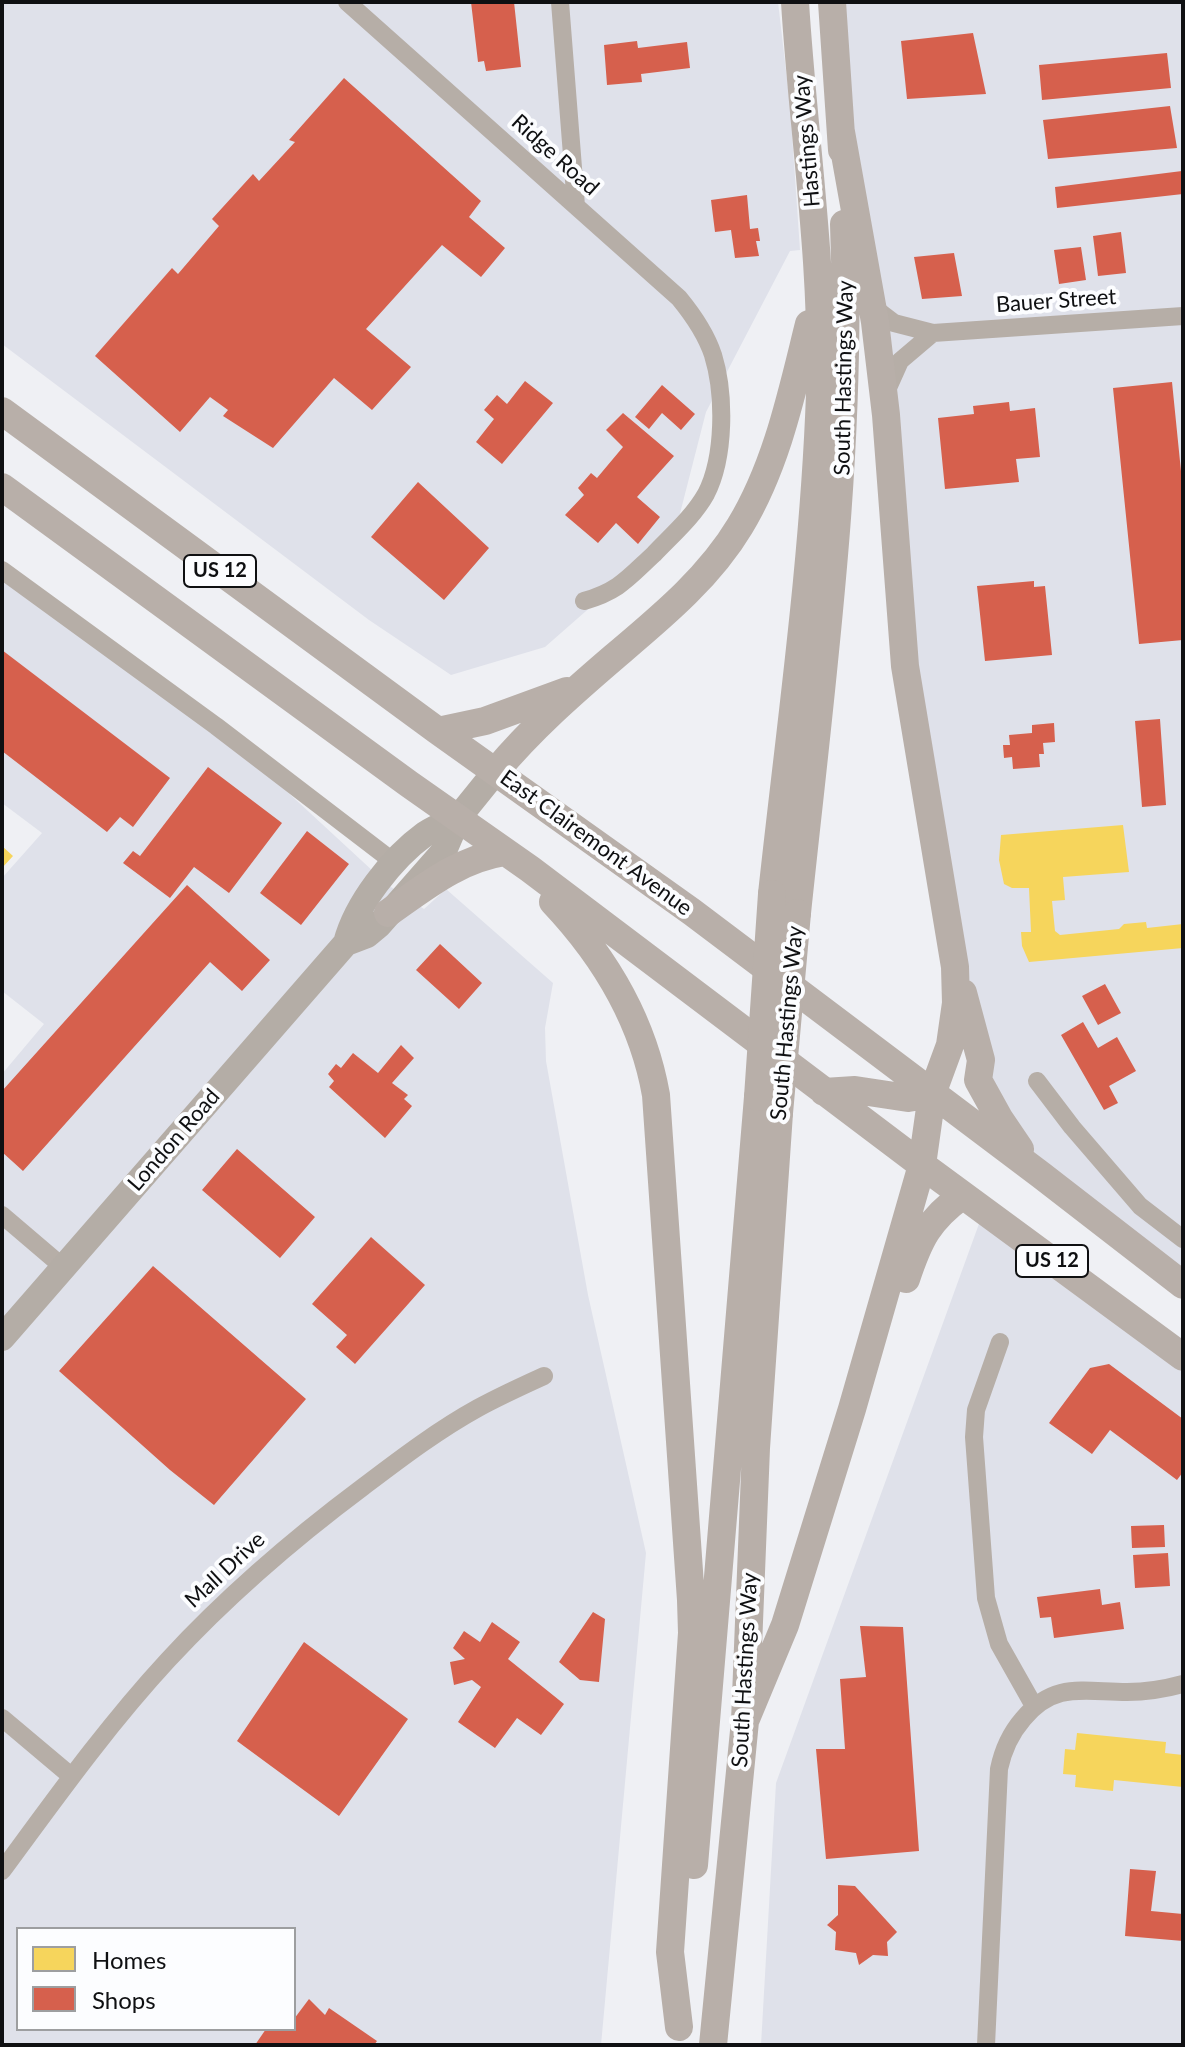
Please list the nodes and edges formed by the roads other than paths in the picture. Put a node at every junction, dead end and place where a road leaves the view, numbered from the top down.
1 (347, 2) edge
2 (560, 2) edge
3 (795, 2) edge
4 (832, 2) edge
5 (841, 132) junction
6 (576, 206) junction
7 (820, 280) junction
8 (873, 307) junction
9 (1183, 316) edge
10 (933, 333) junction
11 (885, 401) junction
12 (2, 411) edge
13 (2, 487) edge
14 (2, 570) edge
15 (584, 601) dead end
16 (578, 688) junction
17 (438, 731) junction
18 (496, 771) junction
19 (458, 818) junction
20 (505, 852) junction
21 (395, 863) junction
22 (388, 913) junction
23 (346, 943) junction
24 (955, 967) junction
25 (1037, 1081) dead end
26 (824, 1092) junction
27 (932, 1094) junction
28 (769, 1105) junction
29 (922, 1165) junction
30 (1041, 1175) junction
31 (963, 1195) junction
32 (2, 1215) edge
33 (1183, 1239) edge
34 (63, 1267) junction
35 (1183, 1285) edge
36 (2, 1338) edge
37 (1000, 1342) dead end
38 (1183, 1357) edge
39 (544, 1376) dead end
40 (852, 1409) junction
41 (1183, 1684) edge
42 (1034, 1706) junction
43 (2, 1718) edge
44 (745, 1721) junction
45 (71, 1776) junction
46 (2, 1871) edge
47 (678, 2036) edge
48 (713, 2045) edge
49 (986, 2045) edge

1 - 6 street, Ridge Road
2 - 6 street
3 - 7 main road, Hastings Way
4 - 5 main road, South Hastings Way
5 - 8 main road
5 - 28 main road, South Hastings Way, bridge
6 - 15 street, Ridge Road
7 - 16 main road
7 - 28 main road, South Hastings Way, bridge
8 - 10 street, Bauer Street
8 - 11 main road
9 - 10 street, Bauer Street
10 - 11 street
11 - 24 main road
12 - 17 main road, East Clairemont Avenue / US 12
13 - 19 main road, US 12
14 - 21 street
16 - 17 main road
16 - 18 main road
17 - 18 main road, East Clairemont Avenue / US 12
18 - 19 street, London Road
18 - 27 main road, East Clairemont Avenue / US 12
19 - 20 main road, US 12
19 - 21 street, London Road
19 - 22 street, London Road
20 - 22 main road
20 - 26 main road, US 12
20 - 47 main road
21 - 23 street, London Road
22 - 23 street, London Road
23 - 34 street, London Road
24 - 27 main road
24 - 30 main road
25 - 33 street
26 - 27 main road
26 - 29 main road, US 12
27 - 29 main road
27 - 30 main road, East Clairemont Avenue / US 12
28 - 44 main road, South Hastings Way
28 - 47 main road, South Hastings Way
29 - 31 main road, US 12
29 - 40 main road
30 - 35 main road, East Clairemont Avenue / US 12
31 - 38 main road, US 12
31 - 40 main road
32 - 34 street
34 - 36 street, London Road
37 - 42 street
39 - 45 street, Mall Drive
40 - 44 main road
41 - 42 street
42 - 49 street
43 - 45 street
44 - 48 main road, South Hastings Way
45 - 46 street, Mall Drive

